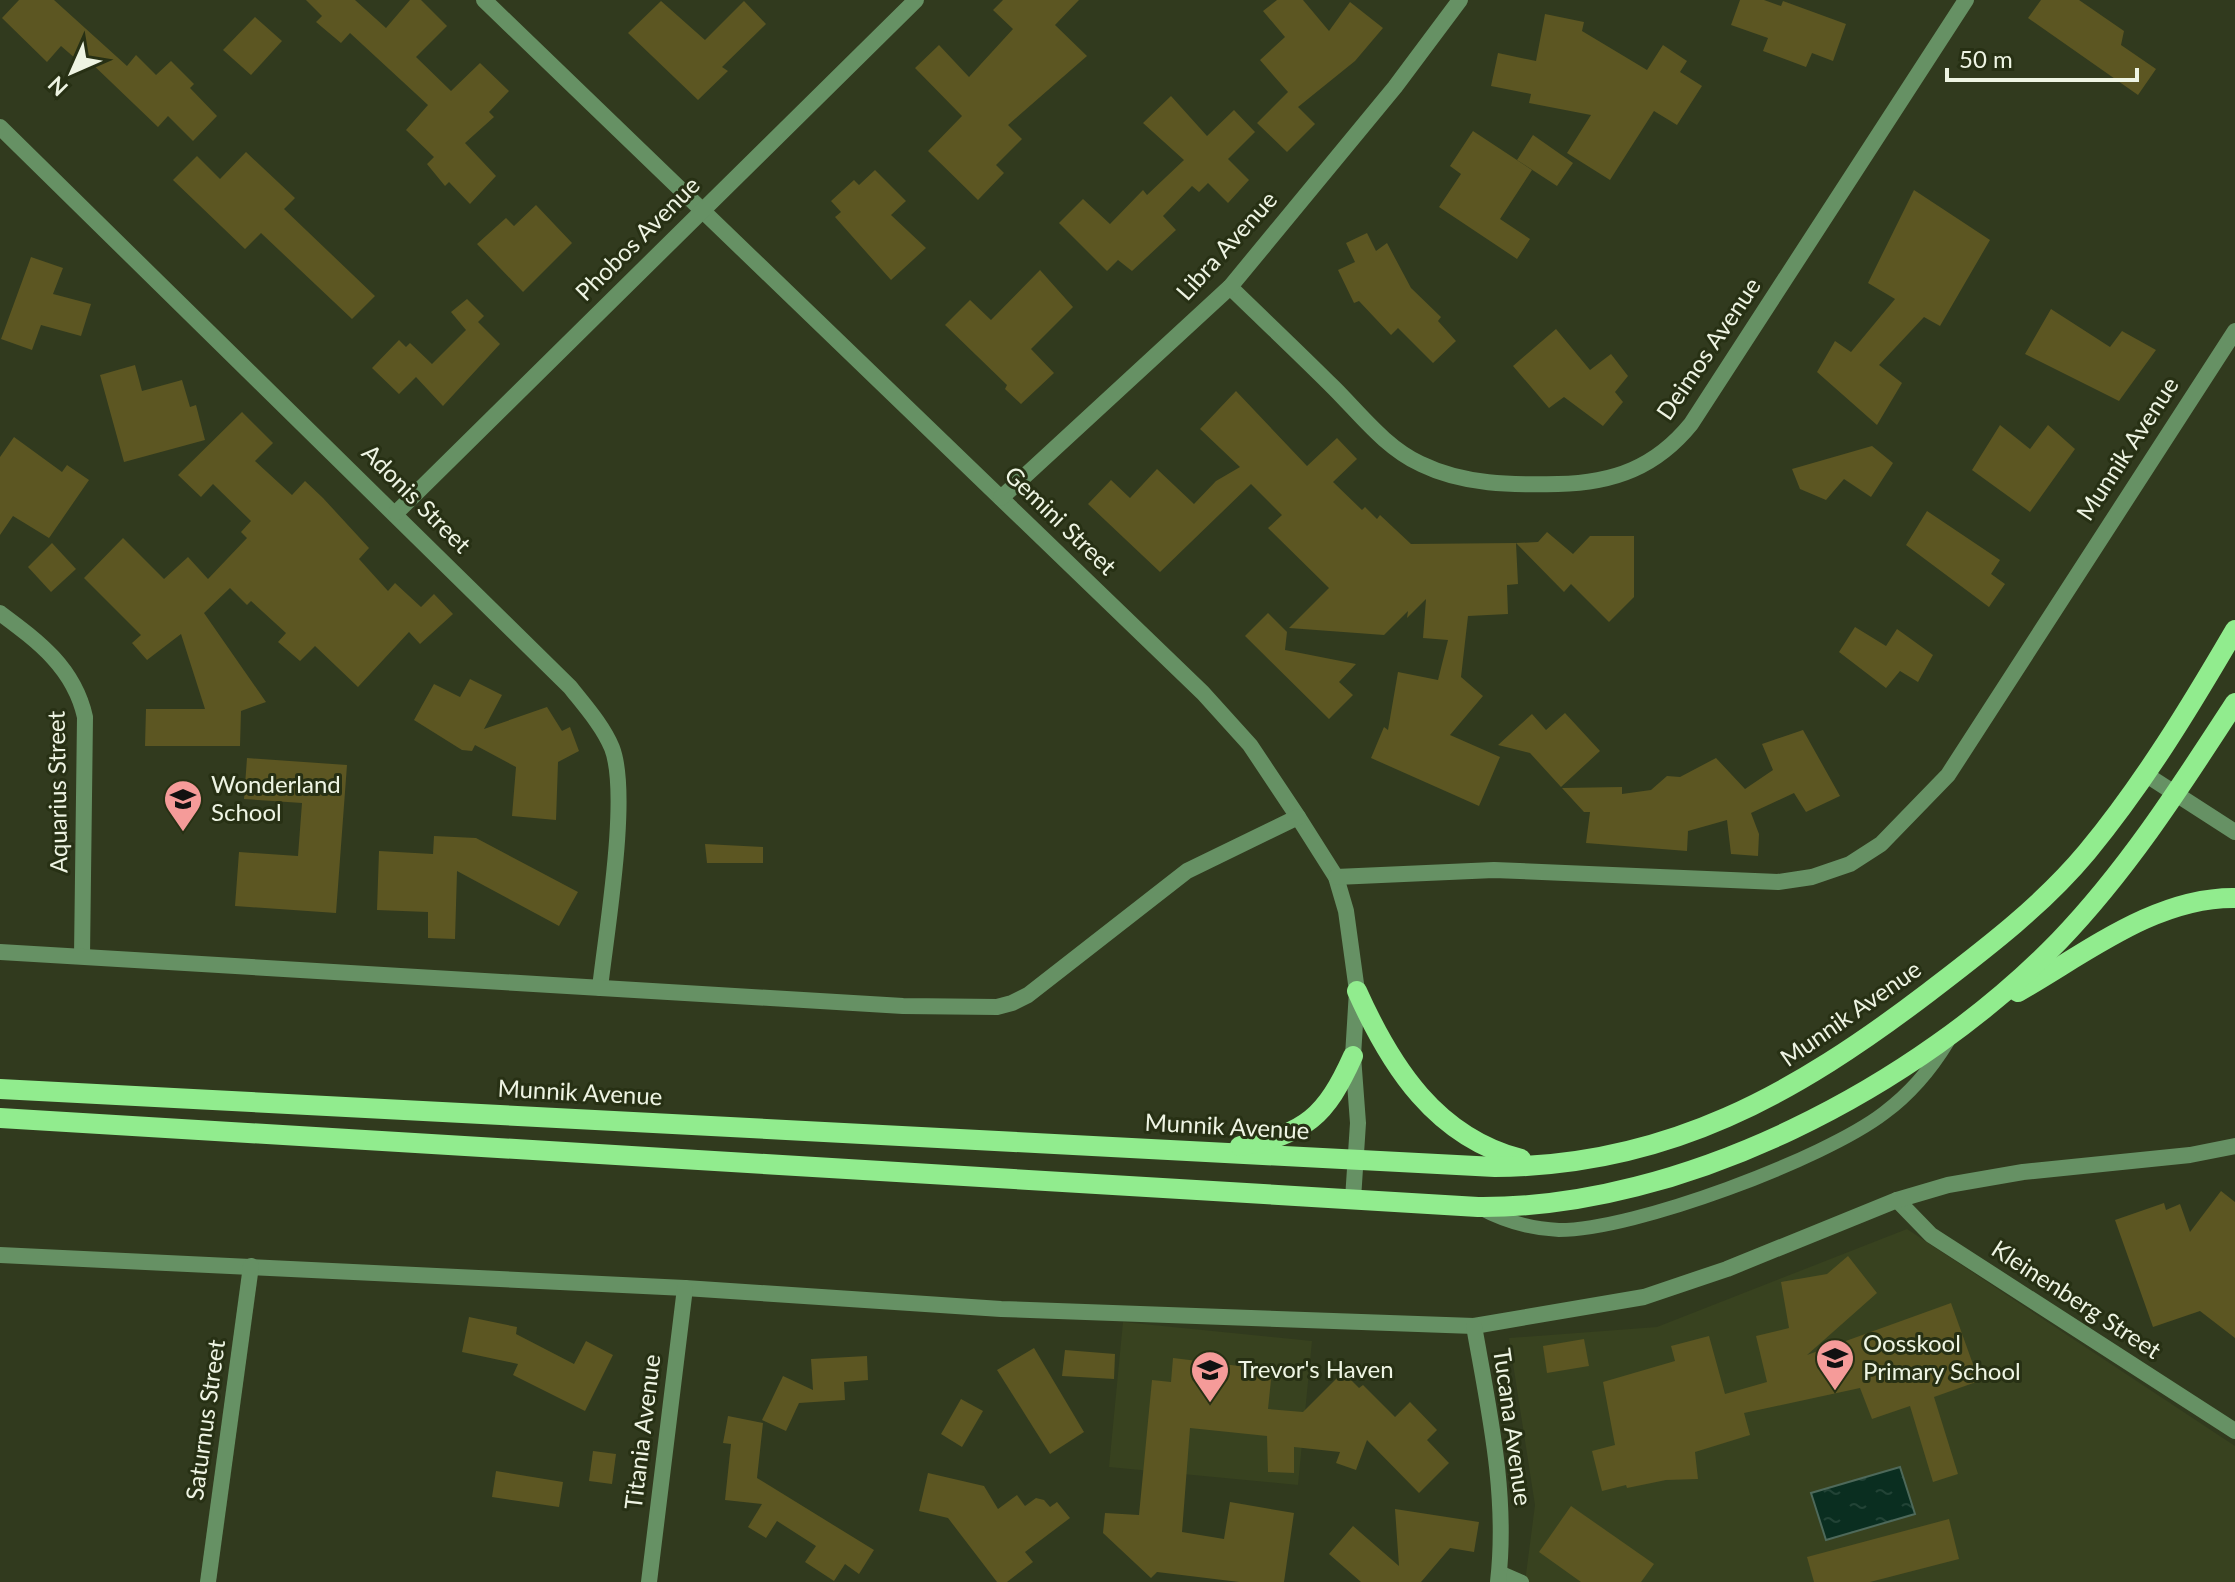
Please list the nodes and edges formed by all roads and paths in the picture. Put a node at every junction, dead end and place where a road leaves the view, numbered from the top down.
1 (484, 0) edge
2 (916, 0) edge
3 (1460, 0) edge
4 (1966, 0) edge
5 (0, 127) edge
6 (701, 210) junction
7 (1230, 287) junction
8 (2235, 331) edge
9 (1001, 498) junction
10 (396, 513) junction
11 (0, 613) edge
12 (2235, 630) edge
13 (2235, 703) edge
14 (2145, 774) junction
15 (2176, 794) junction
16 (1298, 817) junction
17 (2235, 832) edge
18 (1336, 877) junction
19 (2235, 898) edge
20 (0, 952) edge
21 (82, 956) junction
22 (600, 988) junction
23 (1357, 991) junction
24 (1962, 1024) junction
25 (1353, 1056) junction
26 (0, 1089) edge
27 (0, 1118) edge
28 (2235, 1146) edge
29 (1209, 1152) junction
30 (1355, 1159) junction
31 (1549, 1167) junction
32 (1353, 1199) junction
33 (1897, 1200) junction
34 (1478, 1207) junction
35 (0, 1255) edge
36 (251, 1266) junction
37 (685, 1288) junction
38 (1474, 1326) junction
39 (2235, 1431) edge
40 (1499, 1577) edge
41 (208, 1582) edge
42 (649, 1582) edge
43 (1522, 1582) edge

1 - 6 street, Gemini Street
2 - 6 street, Phobos Avenue
3 - 7 street, Libra Avenue
4 - 7 street, Deimos Avenue
5 - 10 street, Adonis Street
6 - 9 street, Gemini Street
6 - 10 street, Phobos Avenue
7 - 9 street, Libra Avenue
8 - 18 street, Munnik Avenue
9 - 16 street, Gemini Street
10 - 22 street, Adonis Street
11 - 21 street, Aquarius Street
12 - 14 main road, Munnik Avenue
13 - 15 main road
14 - 15 street
14 - 31 main road, Munnik Avenue
15 - 17 street
15 - 24 main road
16 - 18 street, Gemini Street
16 - 22 street
18 - 23 street, Gemini Street
19 - 24 main road
20 - 21 street
21 - 22 street
23 - 25 street, Gemini Street
23 - 31 main road
24 - 34 main road
24 - 34 lane
25 - 29 main road
25 - 30 street, Gemini Street
26 - 29 main road, Munnik Avenue
27 - 32 main road
28 - 33 street
29 - 30 main road, Munnik Avenue
30 - 31 main road, Munnik Avenue
30 - 32 street, Gemini Street
32 - 34 main road
33 - 38 street
33 - 39 street, Kleinenberg Street
35 - 36 street
36 - 37 street
36 - 41 street, Saturnus Street
37 - 38 street
37 - 42 street, Titania Avenue
38 - 40 street, Tucana Avenue
40 - 43 lane

